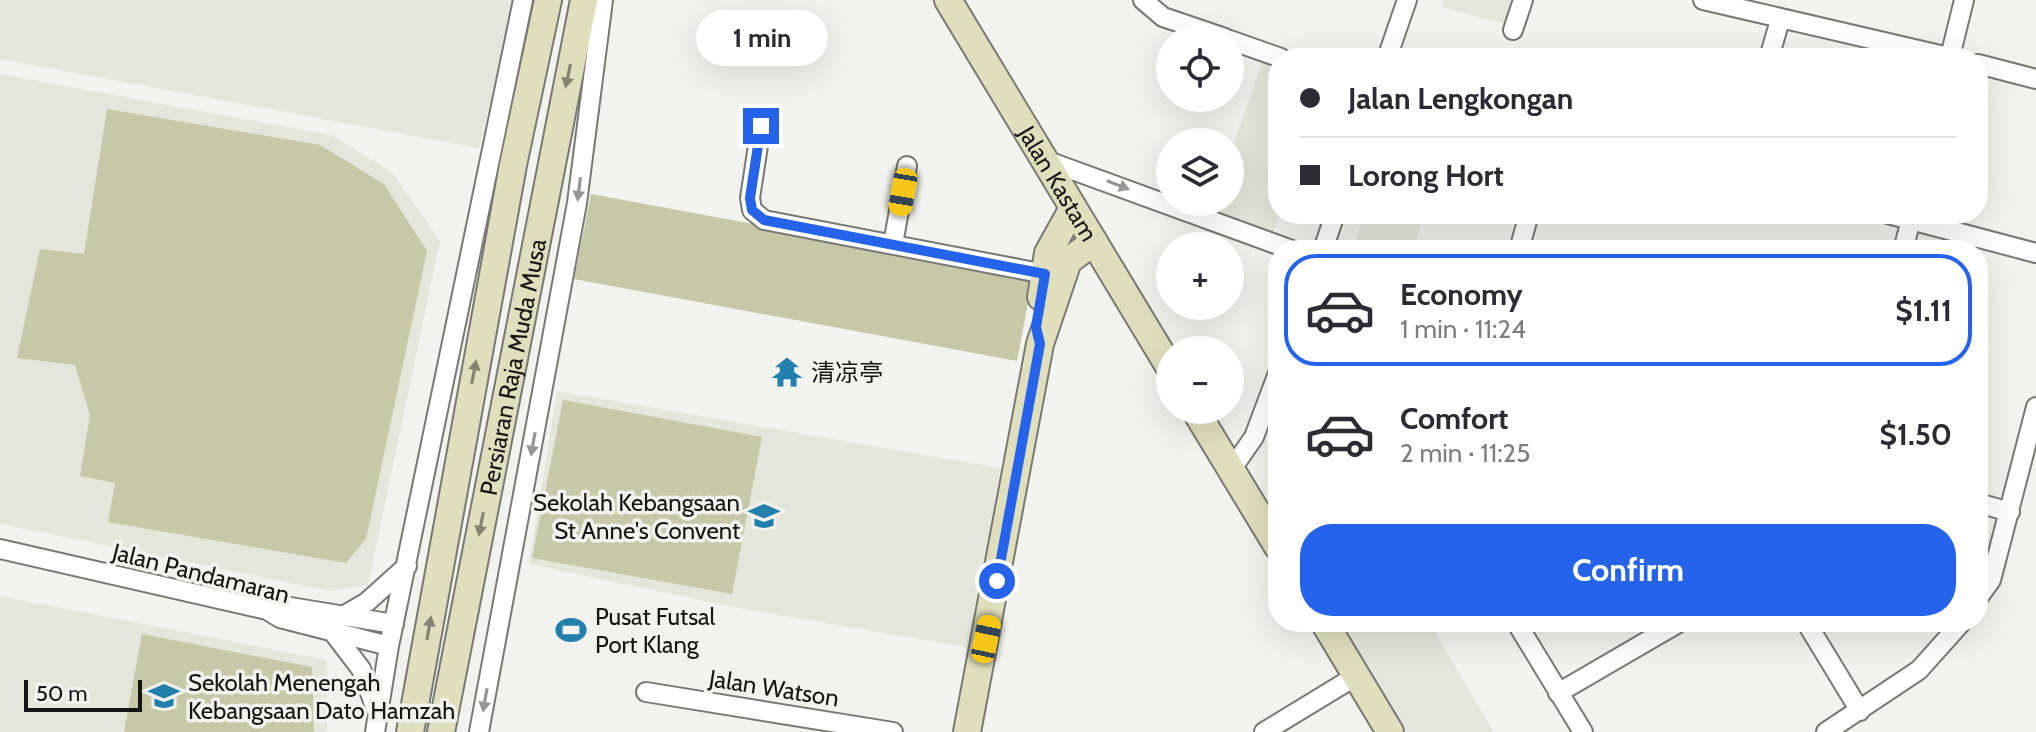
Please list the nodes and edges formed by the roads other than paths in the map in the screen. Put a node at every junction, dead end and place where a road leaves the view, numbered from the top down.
1 (523, 0) edge
2 (548, 0) edge
3 (584, 0) edge
4 (603, 0) edge
5 (948, 0) edge
6 (1143, 0) edge
7 (1407, 0) edge
8 (1523, 0) edge
9 (1703, 0) edge
10 (1964, 0) edge
11 (1780, 20) junction
12 (1184, 24) edge
13 (1513, 30) dead end
14 (1244, 45) edge
15 (1390, 48) edge
16 (1772, 48) edge
17 (1906, 48) edge
18 (1953, 48) edge
19 (1268, 53) edge
20 (1988, 67) edge
21 (2036, 79) edge
22 (761, 126) dead end
23 (1045, 160) junction
24 (907, 166) dead end
25 (1073, 208) junction
26 (1926, 224) edge
27 (1987, 240) edge
28 (1988, 240) edge
29 (1268, 241) edge
30 (1094, 242) junction
31 (893, 244) junction
32 (2036, 253) edge
33 (1045, 274) junction
34 (1040, 344) junction
35 (1156, 345) edge
36 (1268, 400) edge
37 (2036, 407) edge
38 (1203, 424) edge
39 (1231, 470) junction
40 (1988, 506) edge
41 (2010, 512) junction
42 (1268, 531) edge
43 (0, 549) edge
44 (407, 566) junction
45 (1988, 584) edge
46 (337, 623) junction
47 (394, 624) junction
48 (1330, 632) edge
49 (1522, 632) edge
50 (1663, 632) edge
51 (1812, 632) edge
52 (1953, 632) edge
53 (389, 646) junction
54 (1356, 676) junction
55 (646, 692) dead end
56 (1558, 693) junction
57 (1860, 711) junction
58 (377, 712) junction
59 (375, 732) edge
60 (410, 732) edge
61 (441, 732) edge
62 (479, 732) edge
63 (893, 732) edge
64 (967, 732) edge
65 (1264, 732) edge
66 (1390, 732) edge
67 (1583, 732) edge
68 (1826, 732) edge

1 - 44 street
60 -> 2 main road, Persiaran Raja Muda Musa
3 -> 61 main road, Persiaran Raja Muda Musa
4 -> 62 street
5 - 23 main road, Jalan Kastam
6 - 12 street
7 - 15 street
8 - 13 street
9 - 11 street
10 - 18 street
11 - 16 street
11 - 17 street
14 - 19 street
20 - 21 street
22 - 31 street
23 - 25 main road, Jalan Kastam
23 -> 29 street
24 - 31 street
25 - 30 main road, Jalan Kastam
25 - 33 main road
26 - 27 street
28 - 32 street
30 - 34 main road
30 - 35 main road, Jalan Kastam
31 - 33 street
33 - 34 main road
34 - 64 main road
36 - 39 street
37 - 41 street
38 - 39 main road
39 - 42 main road
40 - 41 street
41 - 45 street
43 - 46 street, Jalan Pandamaran
44 - 46 street
44 - 47 street
46 - 47 street
46 - 53 street, Jalan Pandamaran
46 - 58 street
47 - 53 street
48 - 54 main road
49 - 56 street
50 - 56 street
51 - 57 street
52 - 57 street
53 - 58 street
54 - 65 street
54 - 66 main road
55 - 63 street, Jalan Watson
56 - 67 street
57 - 68 street
58 - 59 street

